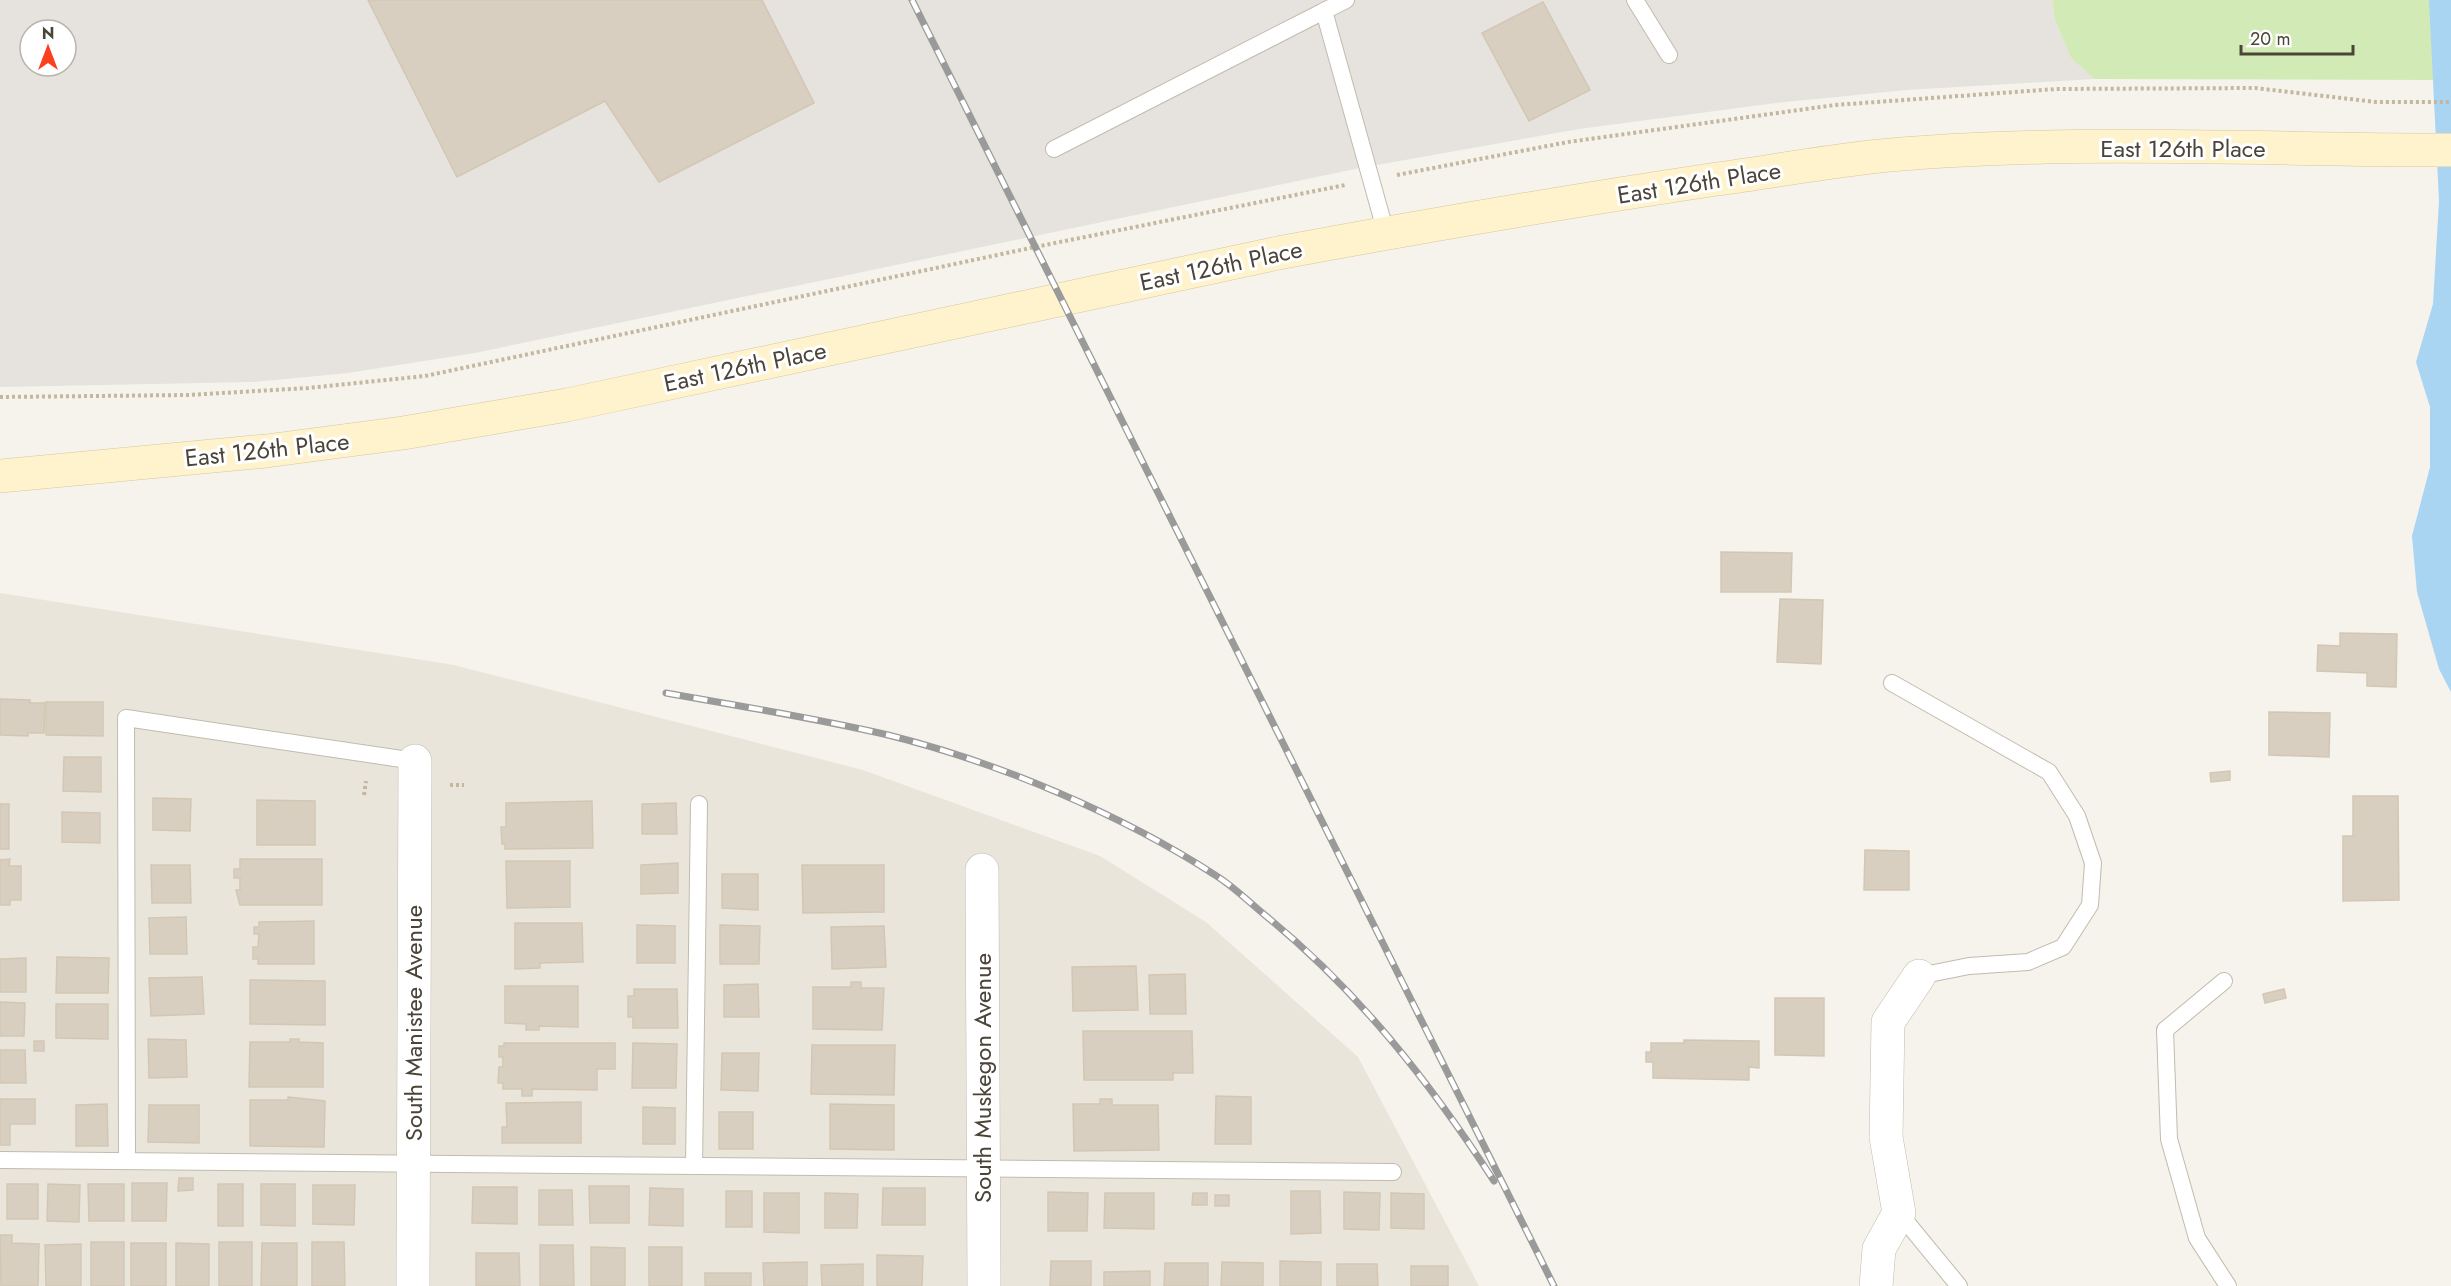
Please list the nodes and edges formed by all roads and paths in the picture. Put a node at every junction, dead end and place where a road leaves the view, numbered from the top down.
1 (1346, 0) edge
2 (1635, 0) edge
3 (1324, 11) junction
4 (1668, 55) dead end
5 (2451, 102) edge
6 (1054, 149) dead end
7 (2451, 150) edge
8 (1373, 180) junction
9 (1386, 233) junction
10 (0, 397) edge
11 (0, 476) edge
12 (1892, 682) dead end
13 (415, 761) joint
14 (444, 785) dead end
15 (464, 785) dead end
16 (699, 804) dead end
17 (982, 870) dead end
18 (1919, 976) joint
19 (2224, 981) dead end
20 (0, 1160) edge
21 (127, 1161) junction
22 (413, 1163) junction
23 (694, 1166) junction
24 (983, 1168) junction
25 (1393, 1172) dead end
26 (1899, 1213) junction
27 (413, 1286) edge
28 (984, 1286) edge
29 (1876, 1286) edge
30 (1959, 1286) edge
31 (2228, 1286) edge

1 - 3 lane
2 - 4 lane
3 - 6 lane
3 - 8 lane
5 - 8 path
7 - 9 street, East 126th Place
8 - 9 lane
8 - 10 path
9 - 11 street, East 126th Place
12 - 18 lane
13 - 21 lane
13 - 22 street, South Manistee Avenue
14 - 15 path
16 - 23 lane
17 - 24 street, South Muskegon Avenue
18 - 26 street
19 - 31 lane
20 - 21 lane
21 - 22 lane
22 - 23 lane
22 - 27 street, South Manistee Avenue
23 - 24 lane
24 - 25 lane
24 - 28 street, South Muskegon Avenue
26 - 29 street
26 - 30 lane

